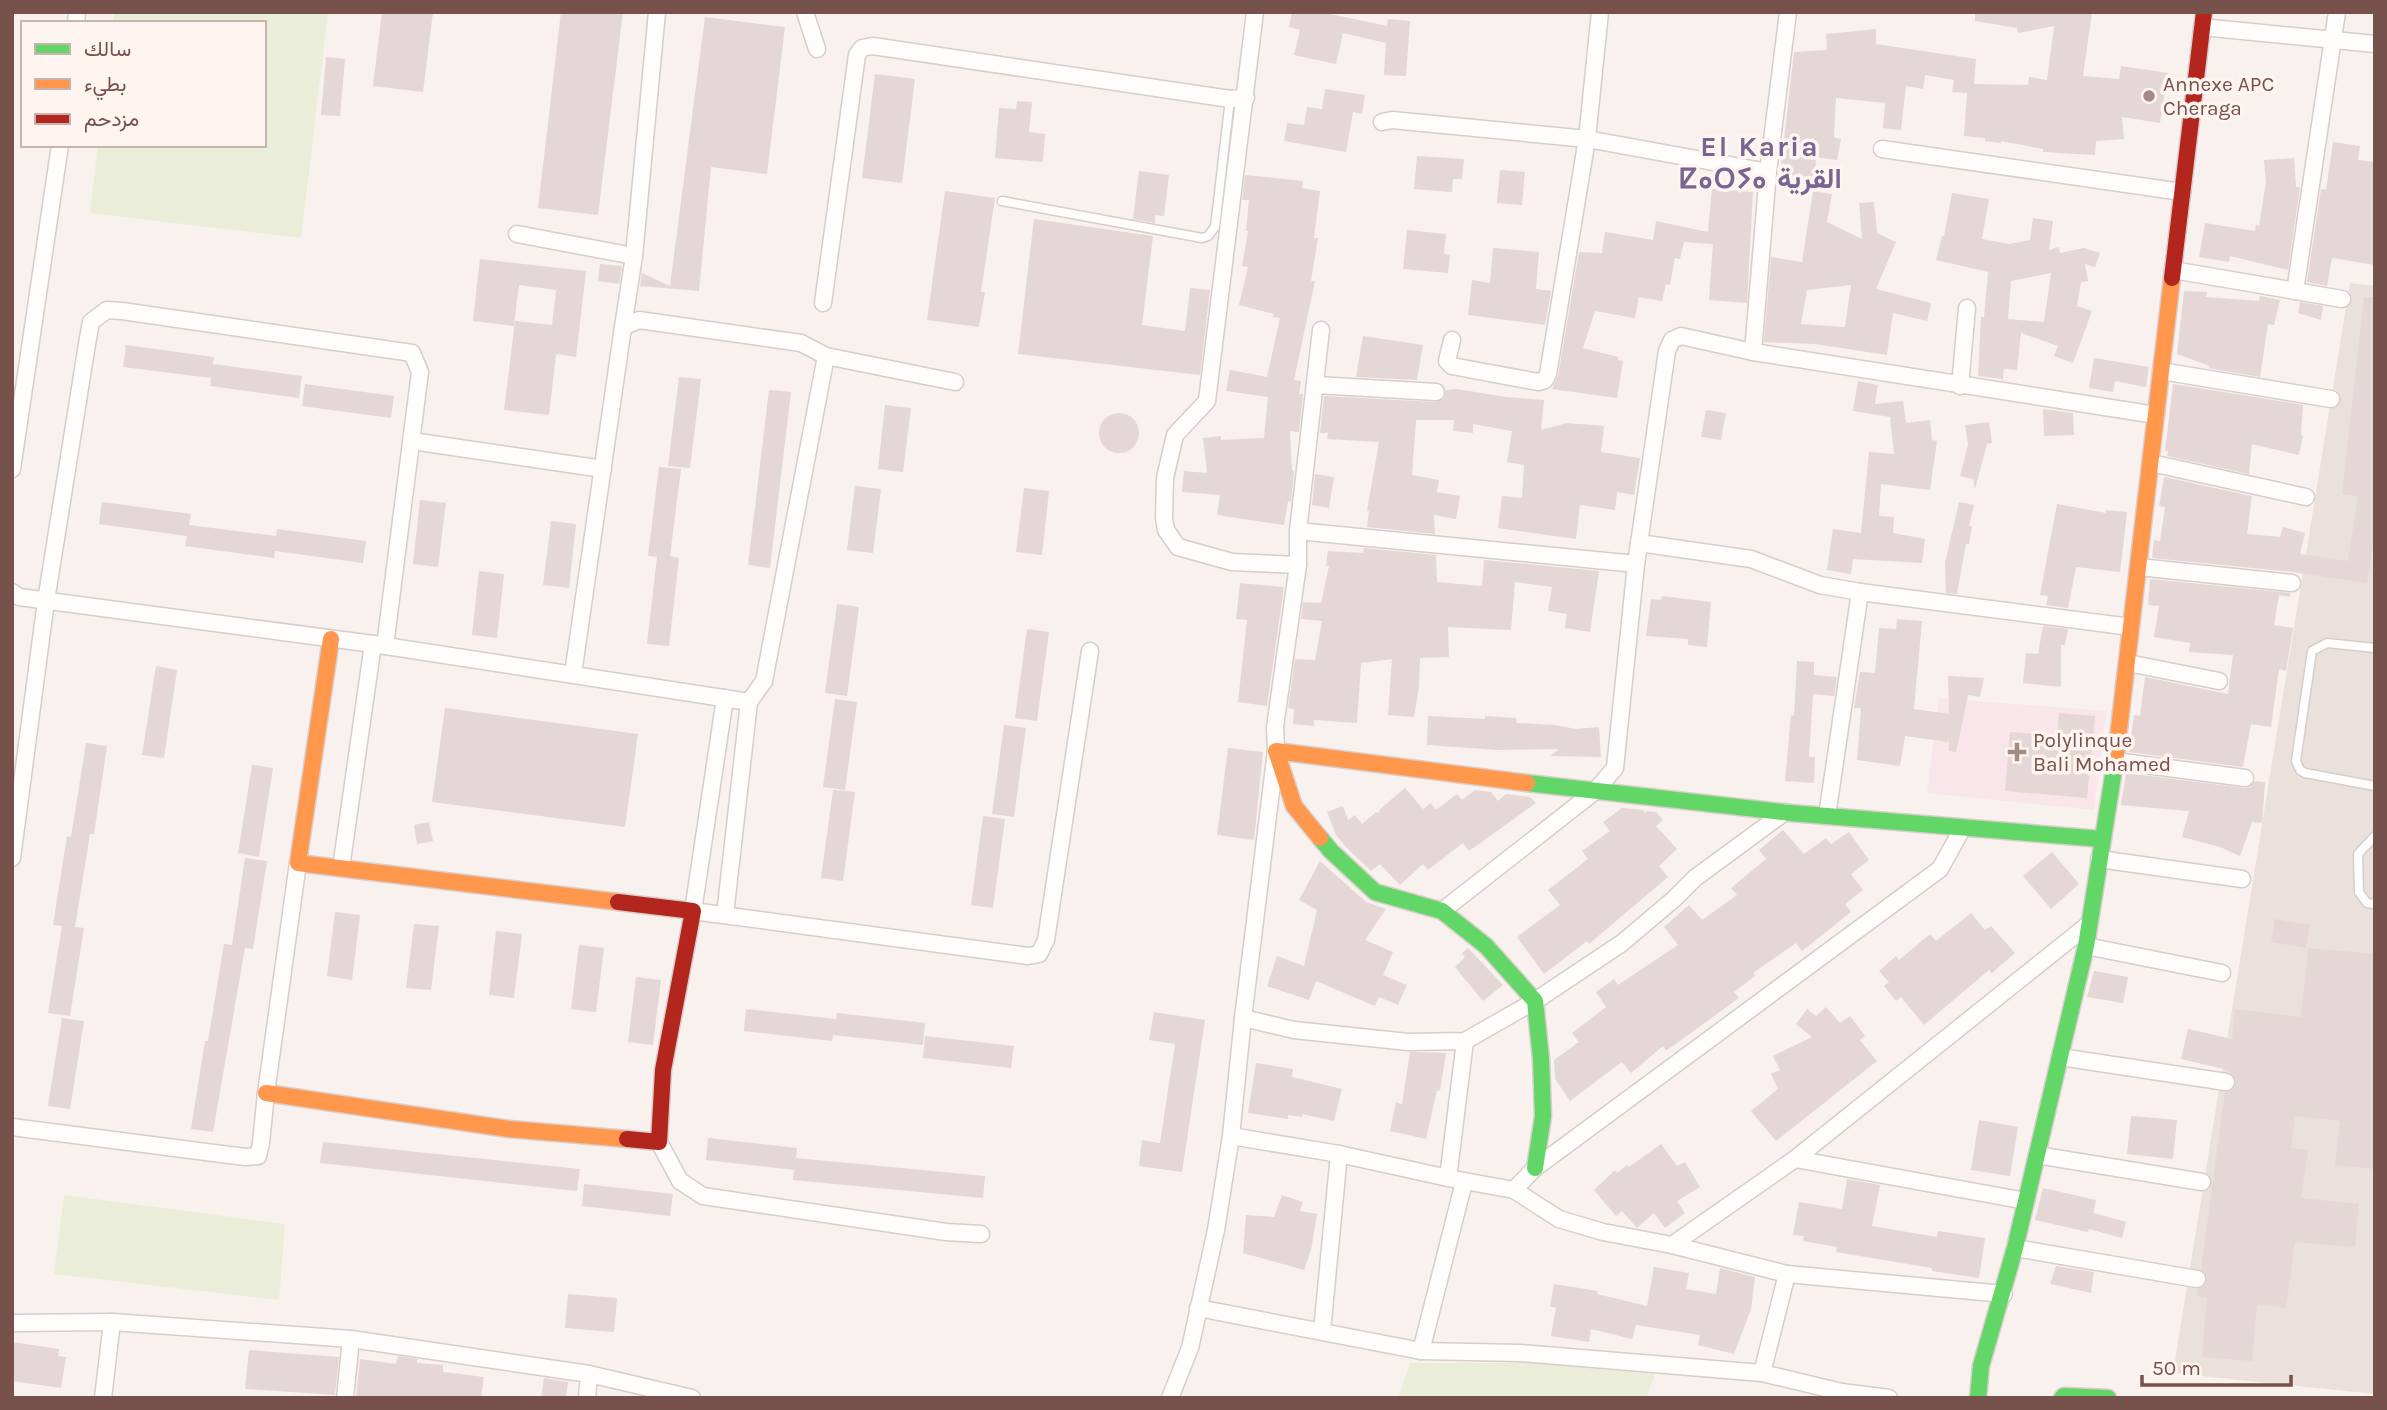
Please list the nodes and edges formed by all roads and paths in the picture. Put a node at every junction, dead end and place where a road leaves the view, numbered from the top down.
1 (657, 12) edge
2 (805, 12) edge
3 (1255, 12) edge
4 (1600, 12) edge
5 (1788, 12) edge
6 (2337, 12) edge
7 (2203, 20) edge
8 (2333, 39) junction
9 (2375, 44) edge
10 (817, 49) dead end
11 (1238, 98) junction
12 (1382, 122) dead end
13 (1587, 139) junction
14 (60, 147) edge
15 (1882, 149) dead end
16 (1768, 172) junction
17 (2182, 191) junction
18 (1002, 201) dead end
19 (517, 234) dead end
20 (634, 256) junction
21 (2173, 270) junction
22 (2295, 291) junction
23 (2342, 299) dead end
24 (823, 303) dead end
25 (1967, 308) dead end
26 (624, 327) junction
27 (1321, 330) dead end
28 (1452, 340) dead end
29 (1753, 352) junction
30 (825, 356) junction
31 (2161, 371) junction
32 (955, 382) dead end
33 (1316, 385) junction
34 (1960, 386) junction
35 (1436, 392) dead end
36 (2331, 399) dead end
37 (2156, 415) junction
38 (412, 441) junction
39 (2151, 463) junction
40 (12, 468) edge
41 (603, 469) junction
42 (2306, 497) dead end
43 (1298, 531) junction
44 (1639, 543) junction
45 (1636, 564) junction
46 (1298, 565) junction
47 (2139, 567) junction
48 (2292, 583) dead end
49 (12, 592) edge
50 (1860, 592) junction
51 (46, 601) junction
52 (2131, 626) junction
53 (331, 639) junction
54 (379, 645) junction
55 (2375, 648) edge
56 (1090, 651) dead end
57 (2128, 663) junction
58 (573, 674) junction
59 (2219, 681) dead end
60 (725, 698) junction
61 (749, 702) junction
62 (1276, 751) junction
63 (2115, 761) junction
64 (2245, 778) dead end
65 (2375, 786) edge
66 (1594, 792) junction
67 (1785, 812) junction
68 (1827, 817) junction
69 (1961, 831) junction
70 (2375, 836) edge
71 (2101, 839) junction
72 (12, 858) edge
73 (2099, 859) junction
74 (299, 863) junction
75 (341, 868) junction
76 (2242, 879) dead end
77 (2375, 904) edge
78 (693, 911) junction
79 (1442, 911) junction
80 (725, 915) junction
81 (2089, 924) junction
82 (2086, 946) junction
83 (2222, 973) dead end
84 (1535, 1001) junction
85 (1243, 1018) junction
86 (1465, 1041) junction
87 (2060, 1057) junction
88 (2226, 1082) dead end
89 (266, 1093) junction
90 (12, 1127) edge
91 (1231, 1136) junction
92 (659, 1142) junction
93 (1339, 1154) junction
94 (2037, 1155) junction
95 (1795, 1159) junction
96 (1535, 1168) junction
97 (1456, 1180) junction
98 (2202, 1182) dead end
99 (1514, 1190) junction
100 (2026, 1201) junction
101 (981, 1234) dead end
102 (1672, 1245) junction
103 (2015, 1248) junction
104 (1787, 1274) junction
105 (2197, 1279) dead end
106 (2004, 1294) junction
107 (1198, 1308) junction
108 (112, 1322) junction
109 (12, 1323) edge
110 (1322, 1331) junction
111 (352, 1339) junction
112 (1421, 1351) junction
113 (1762, 1373) junction
114 (589, 1374) junction
115 (1841, 1395) edge
116 (103, 1398) edge
117 (345, 1398) edge
118 (587, 1398) edge
119 (692, 1398) edge
120 (1170, 1398) edge
121 (1889, 1398) edge
122 (1978, 1398) edge
123 (2062, 1398) edge
124 (2108, 1398) edge

1 - 20 street
2 - 10 street
3 - 11 street
4 - 13 street
5 - 16 street
6 - 8 street
7 - 8 street
7 - 17 street
8 - 9 street
8 - 22 street
11 - 18 lane
11 - 24 street
11 - 46 street
12 - 13 street
13 - 16 street
13 - 28 street
14 - 40 street
15 - 17 street
16 - 29 street
17 - 21 street
19 - 20 street
20 - 26 street
21 - 22 street
21 - 31 street
22 - 23 street
25 - 34 street
26 - 30 street
26 - 41 street
27 - 33 street
29 - 34 street
29 - 44 street
30 - 32 street
30 - 61 street
31 - 36 street
31 - 37 street
33 - 35 street
33 - 43 street
34 - 37 street
37 - 39 street
38 - 41 street
38 - 51 street
38 - 54 street
39 - 42 street
39 - 47 street
41 - 58 street
43 - 45 street
43 - 46 street
44 - 45 street
44 - 50 street
45 - 66 street
46 - 62 street
47 - 48 street
47 - 52 street
49 - 51 street
50 - 52 street
50 - 68 street
51 - 53 street
51 - 72 street
52 - 57 street
53 - 54 street
53 - 74 street
54 - 58 street
54 - 75 street
55 - 65 lane
56 - 80 street
57 - 59 street
57 - 63 street
58 - 60 street
60 - 61 street
60 - 78 street
61 - 80 street
62 - 66 street
62 - 79 street
62 - 85 street
63 - 64 street
63 - 71 street
66 - 67 street
66 - 79 street
67 - 68 street
67 - 84 street
68 - 69 street
69 - 71 street
69 - 96 street
70 - 77 lane
71 - 73 street
73 - 76 street
73 - 81 street
74 - 75 street
74 - 89 street
75 - 78 street
78 - 80 street
78 - 92 street
79 - 84 street
81 - 82 street
81 - 95 street
82 - 83 street
82 - 87 street
84 - 86 street
84 - 96 street
85 - 86 street
85 - 91 street
86 - 97 street
87 - 88 street
87 - 94 street
89 - 90 street
89 - 92 street
91 - 93 street
91 - 107 street
92 - 101 street
93 - 97 street
93 - 110 street
94 - 98 street
94 - 100 street
95 - 100 street
95 - 102 street
96 - 99 street
97 - 99 street
97 - 112 street
99 - 102 street
100 - 103 street
102 - 104 street
103 - 105 street
103 - 106 street
104 - 106 street
104 - 113 street
106 - 122 street
107 - 110 street
107 - 120 street
108 - 109 street
108 - 111 street
108 - 116 street
110 - 112 street
111 - 114 street
111 - 117 street
112 - 113 street
113 - 115 street
114 - 118 street
114 - 119 street
115 - 121 street
123 - 124 street

